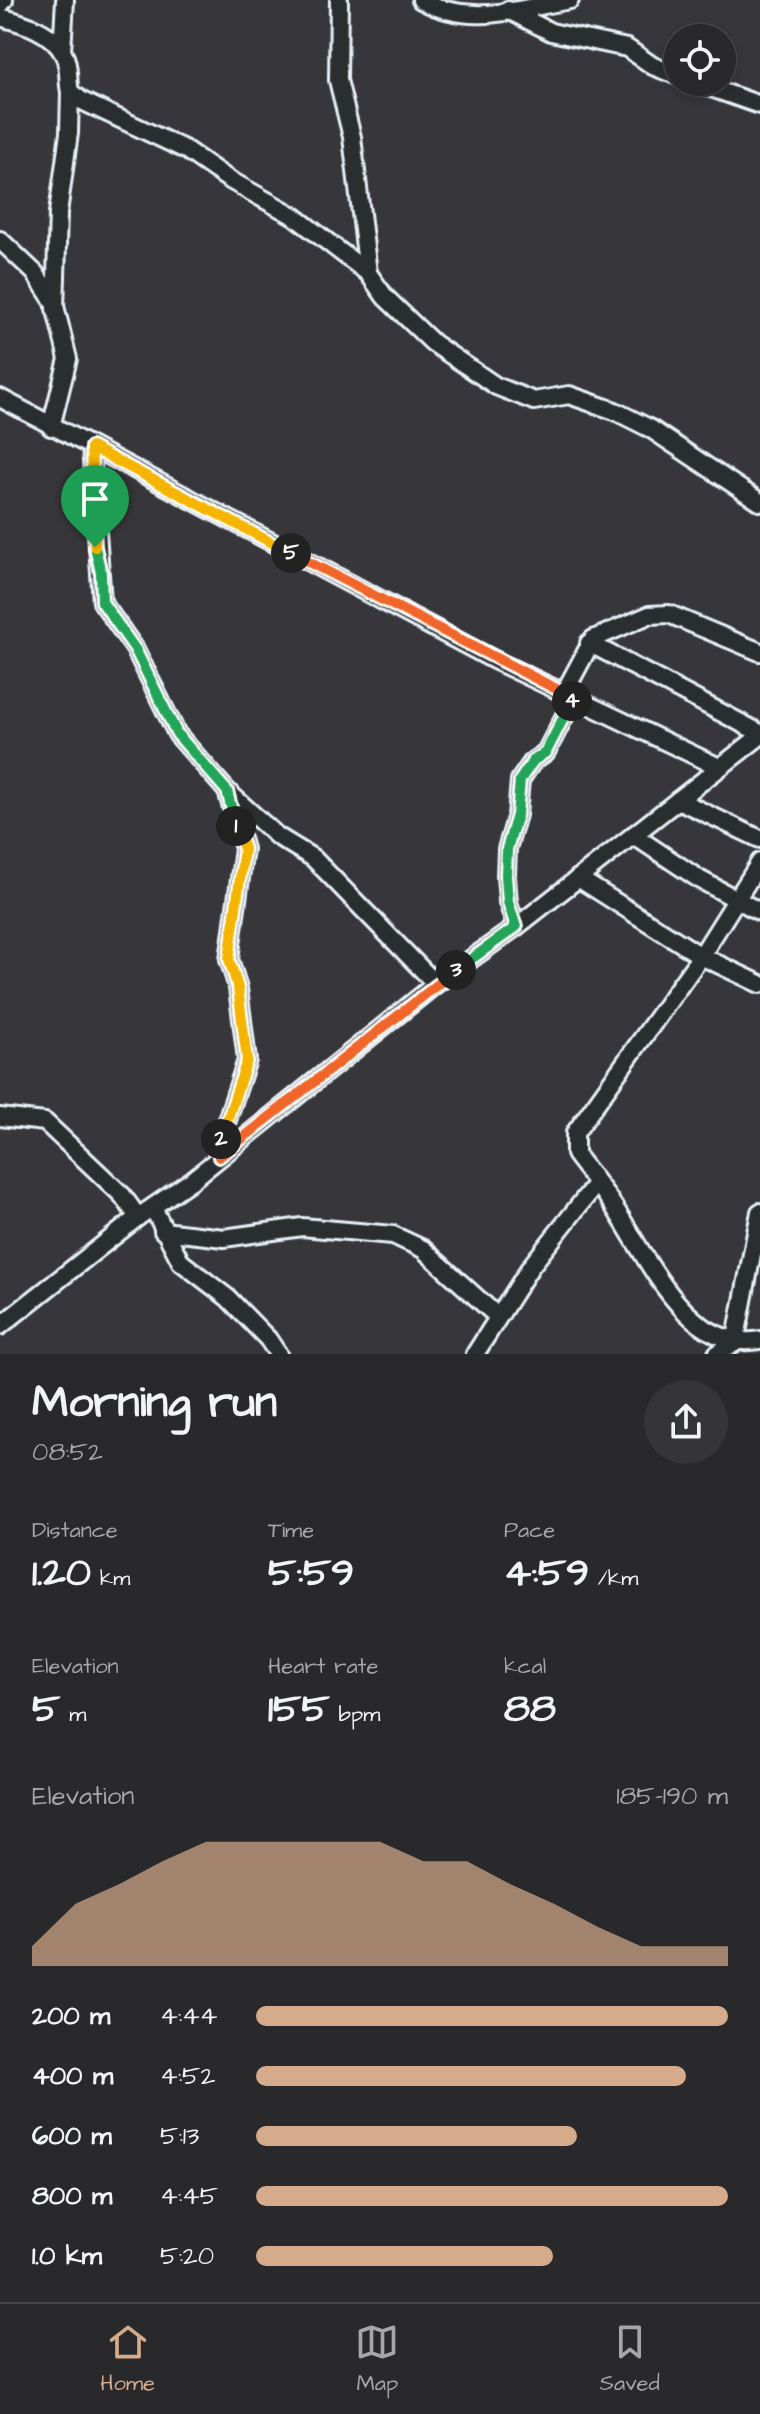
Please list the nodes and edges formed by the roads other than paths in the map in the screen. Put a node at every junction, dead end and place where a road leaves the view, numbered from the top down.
1 (4, 0) edge
2 (65, 0) edge
3 (339, 0) edge
4 (421, 0) edge
5 (570, 0) edge
6 (0, 5) edge
7 (508, 10) junction
8 (0, 17) edge
9 (62, 51) junction
10 (664, 70) edge
11 (70, 92) junction
12 (734, 96) edge
13 (760, 105) edge
14 (0, 240) edge
15 (368, 273) junction
16 (55, 309) junction
17 (0, 398) edge
18 (51, 427) junction
19 (91, 447) junction
20 (760, 502) edge
21 (589, 643) junction
22 (760, 652) edge
23 (569, 696) junction
24 (758, 740) edge
25 (719, 767) junction
26 (227, 791) junction
27 (678, 800) junction
28 (633, 835) junction
29 (760, 839) edge
30 (760, 862) edge
31 (578, 878) junction
32 (734, 899) junction
33 (760, 912) edge
34 (516, 927) junction
35 (701, 956) junction
36 (436, 984) junction
37 (760, 984) edge
38 (0, 1117) edge
39 (219, 1157) junction
40 (596, 1184) junction
41 (153, 1208) junction
42 (760, 1212) edge
43 (138, 1217) junction
44 (163, 1231) junction
45 (498, 1317) junction
46 (0, 1326) edge
47 (760, 1340) edge
48 (735, 1343) junction
49 (278, 1354) edge
50 (475, 1354) edge
51 (717, 1354) edge

1 - 6 street
2 - 9 street
3 - 15 street
4 - 7 street
5 - 7 street
7 - 10 street
8 - 9 street
9 - 11 street
11 - 15 street
11 - 16 street
12 - 13 street
14 - 16 street
15 - 20 street
16 - 18 street
17 - 18 street
18 - 19 street
19 - 23 street
19 - 26 street
21 - 22 street
21 - 23 street
21 - 24 street
23 - 25 street
23 - 34 street
24 - 25 street
25 - 27 street
26 - 36 street
26 - 39 street
27 - 28 street
27 - 29 street
28 - 31 street
28 - 32 street
30 - 32 street
31 - 34 street
31 - 35 street
32 - 33 street
32 - 35 street
34 - 36 street
35 - 37 street
35 - 40 street
36 - 39 street
38 - 43 street
39 - 41 street
40 - 45 street
40 - 48 street
41 - 43 street
41 - 44 street
42 - 48 street
43 - 46 street
44 - 45 street
44 - 49 street
45 - 50 street
47 - 48 street
48 - 51 street

